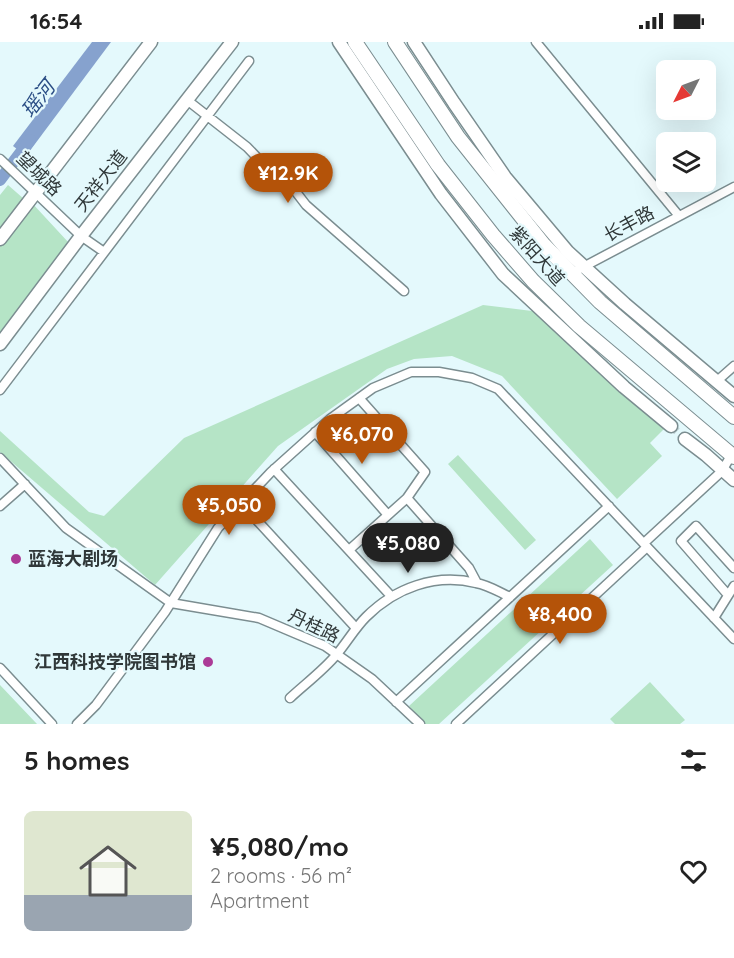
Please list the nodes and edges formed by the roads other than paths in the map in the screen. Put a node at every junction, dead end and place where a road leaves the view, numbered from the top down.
1 (151, 42) edge
2 (232, 42) edge
3 (339, 42) edge
4 (354, 42) edge
5 (395, 42) edge
6 (414, 42) edge
7 (536, 42) edge
8 (249, 61) dead end
9 (187, 100) junction
10 (207, 116) junction
11 (0, 159) edge
12 (734, 187) edge
13 (31, 189) junction
14 (679, 216) junction
15 (81, 236) junction
16 (0, 239) edge
17 (104, 252) junction
18 (578, 270) junction
19 (404, 291) dead end
20 (0, 344) edge
21 (734, 366) edge
22 (717, 381) junction
23 (0, 390) edge
24 (734, 396) edge
25 (359, 398) junction
26 (734, 417) edge
27 (670, 426) tunnel mouth
28 (315, 432) junction
29 (685, 439) tunnel mouth
30 (733, 454) edge
31 (0, 458) edge
32 (274, 469) junction
33 (722, 471) junction
34 (734, 480) edge
35 (25, 484) junction
36 (407, 498) junction
37 (241, 504) junction
38 (0, 506) edge
39 (609, 506) junction
40 (388, 515) junction
41 (645, 545) junction
42 (349, 550) junction
43 (734, 568) edge
44 (477, 583) junction
45 (734, 586) edge
46 (728, 595) junction
47 (391, 596) junction
48 (510, 597) junction
49 (171, 603) junction
50 (714, 618) junction
51 (356, 628) junction
52 (734, 639) edge
53 (336, 655) junction
54 (0, 668) edge
55 (290, 698) dead end
56 (396, 702) junction
57 (52, 724) edge
58 (77, 724) edge
59 (420, 724) edge
60 (456, 724) edge

1 - 13 main road
2 - 9 main road, 天祥大道
3 - 27 main road
4 - 30 highway, 紫阳大道
5 - 18 highway, 紫阳大道
6 - 18 main road
7 - 14 street
8 - 10 street
9 - 10 street
9 - 15 main road, 天祥大道
10 - 17 street
10 - 19 street
11 - 13 street, 望城路
12 - 14 street, 长丰路
13 - 15 street, 望城路
13 - 16 main road
14 - 18 street, 长丰路
15 - 17 street, 望城路
15 - 20 main road, 天祥大道
17 - 23 street
18 - 22 main road
18 - 26 highway, 紫阳大道
21 - 22 street
22 - 24 main road
25 - 28 street
25 - 36 street
25 - 39 street
28 - 32 street
28 - 40 street
29 - 33 main road
30 - 33 street
31 - 35 street
32 - 37 street
32 - 42 street
33 - 34 main road
33 - 41 street
35 - 38 street
35 - 49 street
36 - 40 street
36 - 44 street
37 - 49 street
37 - 51 street
39 - 41 street
39 - 48 street
40 - 42 street
41 - 50 street
41 - 60 street
42 - 47 street
43 - 46 street
44 - 47 street
44 - 48 street
45 - 46 street
46 - 50 street
47 - 51 street
48 - 56 street
49 - 53 street, 丹桂路
49 - 58 street
50 - 52 street
51 - 53 street
53 - 55 street
53 - 56 street, 丹桂路
54 - 57 street
56 - 59 street, 丹桂路

